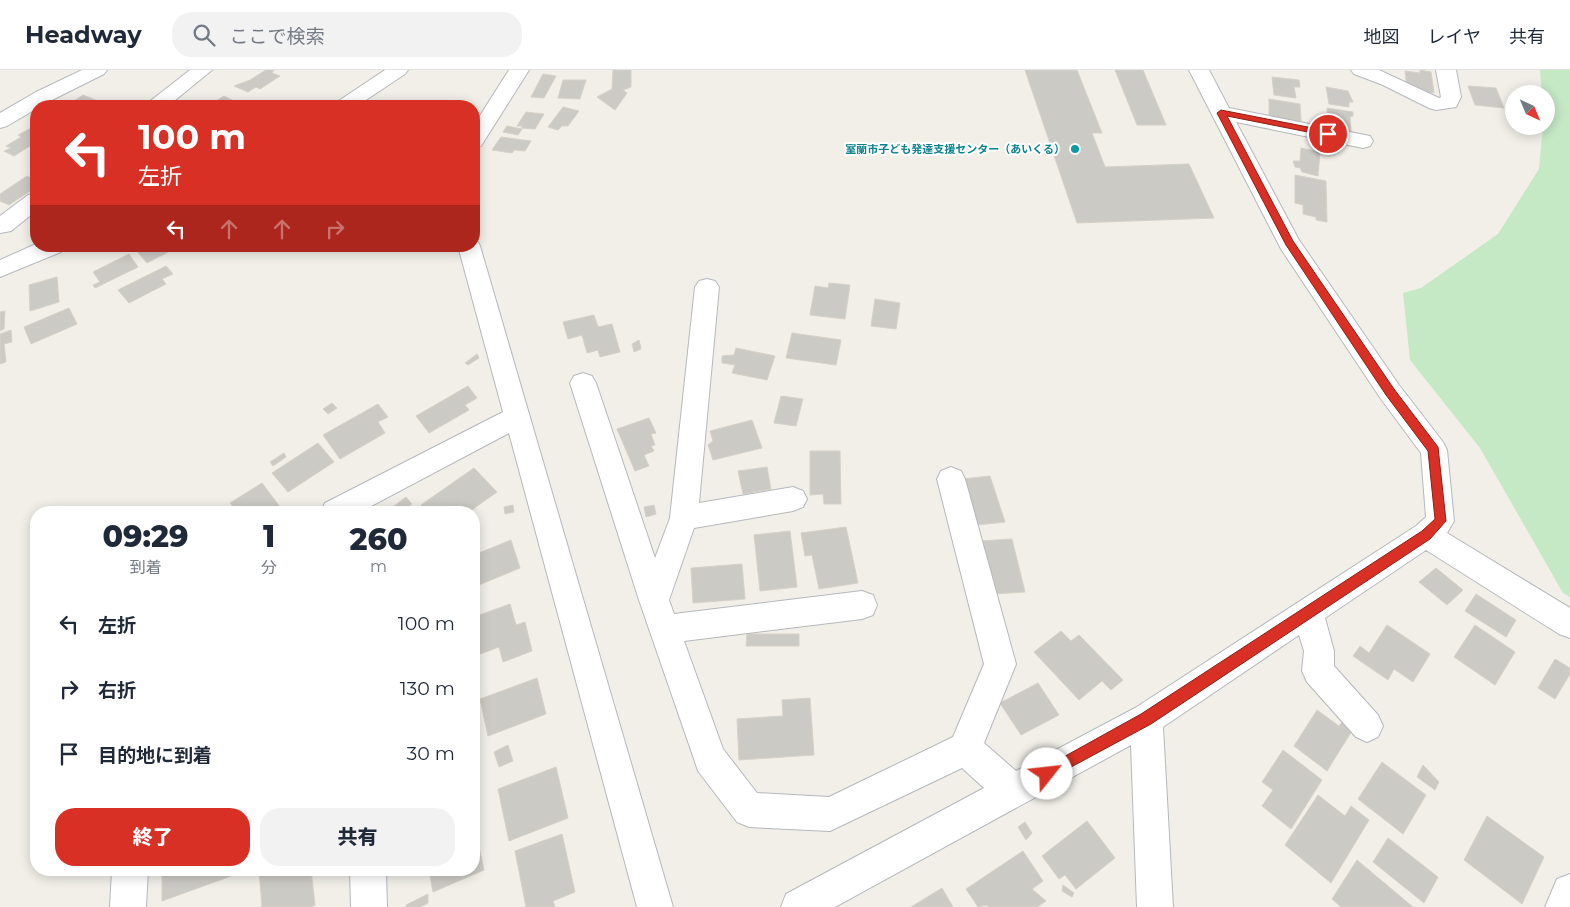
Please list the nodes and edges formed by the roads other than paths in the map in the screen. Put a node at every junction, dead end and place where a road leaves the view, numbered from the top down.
1 (97, 70) edge
2 (202, 70) edge
3 (398, 70) edge
4 (519, 70) edge
5 (1199, 70) edge
6 (1360, 70) edge
7 (1446, 70) edge
8 (36, 100) edge
9 (164, 100) edge
10 (353, 100) edge
11 (30, 104) edge
12 (1221, 113) junction
13 (0, 122) edge
14 (480, 132) edge
15 (1363, 141) dead end
16 (30, 205) edge
17 (0, 224) edge
18 (39, 252) edge
19 (471, 252) edge
20 (0, 269) edge
21 (707, 287) dead end
22 (583, 383) dead end
23 (516, 417) junction
24 (951, 479) dead end
25 (793, 500) dead end
26 (346, 506) edge
27 (684, 518) junction
28 (1426, 535) junction
29 (654, 600) junction
30 (862, 605) dead end
31 (1308, 613) junction
32 (1570, 624) edge
33 (664, 629) junction
34 (1146, 719) junction
35 (1367, 726) dead end
36 (965, 749) junction
37 (1014, 792) junction
38 (130, 876) edge
39 (368, 876) edge
40 (1570, 892) edge
41 (128, 907) edge
42 (370, 907) edge
43 (655, 907) edge
44 (799, 907) edge
45 (1155, 907) edge
46 (1563, 907) edge

1 - 8 street
2 - 9 street
3 - 10 street
4 - 14 street
5 - 12 street
6 - 7 street
11 - 13 street
12 - 15 street
12 - 28 street
16 - 17 street
18 - 20 street
19 - 23 street
21 - 27 street
22 - 29 street
23 - 26 street
23 - 43 street
24 - 36 street
25 - 27 street
27 - 29 street
28 - 31 street
28 - 32 street
29 - 33 street
30 - 33 street
31 - 34 street
31 - 35 street
33 - 36 street
34 - 37 street
34 - 45 street
36 - 37 street
37 - 44 street
38 - 41 street
39 - 42 street
40 - 46 street

